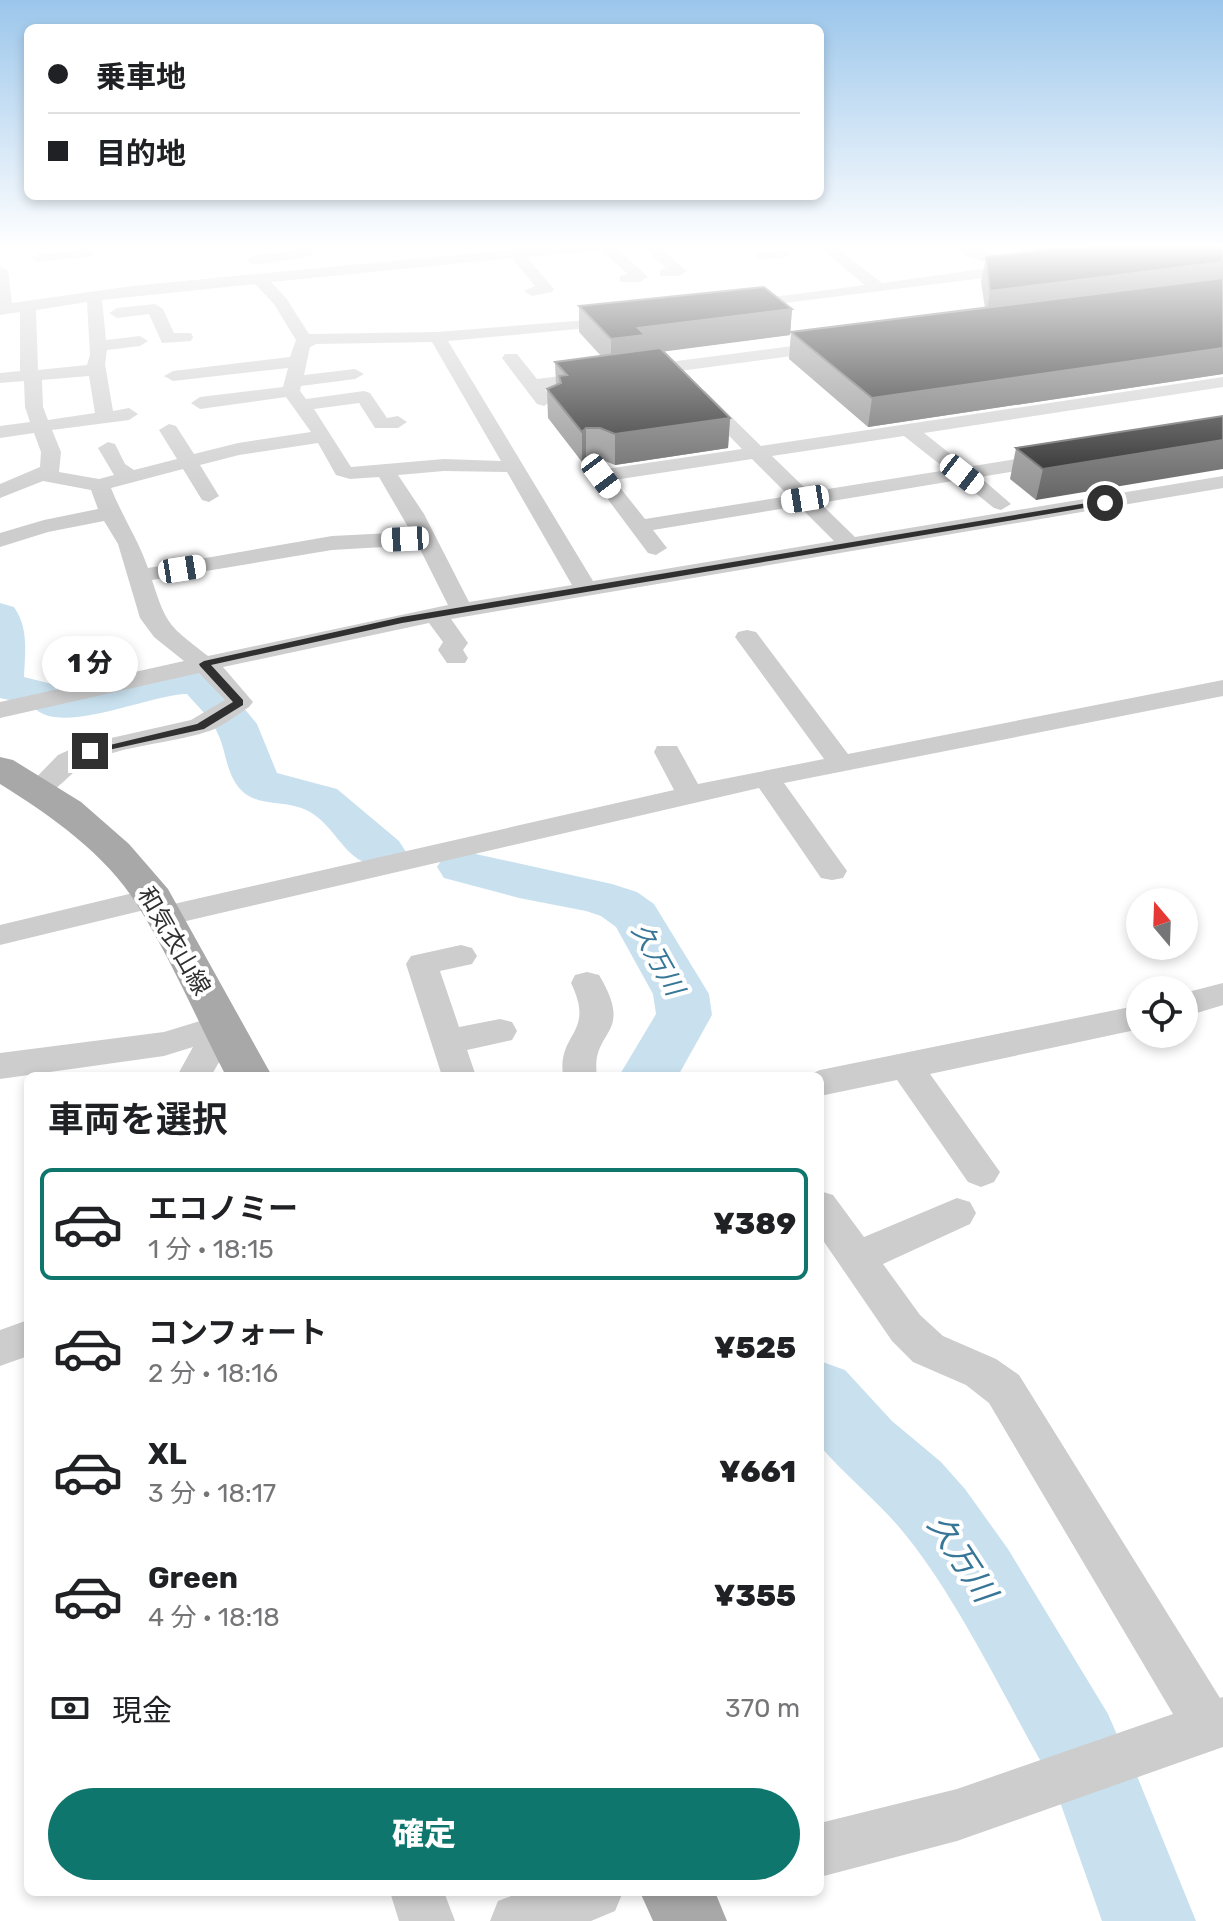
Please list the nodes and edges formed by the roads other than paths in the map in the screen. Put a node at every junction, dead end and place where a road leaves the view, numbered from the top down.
1 (29, 334) edge
2 (97, 334) edge
3 (166, 334) edge
4 (299, 334) edge
5 (473, 334) edge
6 (185, 337) dead end
7 (437, 337) junction
8 (140, 341) dead end
9 (310, 341) junction
10 (854, 343) edge
11 (98, 346) junction
12 (511, 358) dead end
13 (339, 362) dead end
14 (671, 367) junction
15 (97, 370) junction
16 (31, 374) junction
17 (355, 374) dead end
18 (173, 376) dead end
19 (0, 378) edge
20 (297, 380) junction
21 (1223, 382) edge
22 (532, 385) junction
23 (200, 403) dead end
24 (551, 410) edge
25 (129, 414) dead end
26 (105, 417) junction
27 (398, 422) dead end
28 (42, 426) junction
29 (169, 430) dead end
30 (909, 430) junction
31 (0, 432) edge
32 (324, 436) junction
33 (108, 448) dead end
34 (757, 453) junction
35 (1069, 457) edge
36 (186, 462) junction
37 (511, 466) junction
38 (50, 470) junction
39 (386, 472) junction
40 (962, 474) junction
41 (130, 477) junction
42 (1223, 482) edge
43 (99, 485) junction
44 (0, 492) edge
45 (209, 496) dead end
46 (805, 499) junction
47 (1001, 504) dead end
48 (110, 513) junction
49 (639, 526) junction
50 (3, 534) edge
51 (425, 538) junction
52 (851, 546) junction
53 (656, 548) dead end
54 (138, 576) junction
55 (586, 589) junction
56 (462, 610) junction
57 (435, 614) junction
58 (747, 637) dead end
59 (456, 658) dead end
60 (204, 664) junction
61 (1223, 688) edge
62 (0, 710) edge
63 (667, 752) dead end
64 (841, 763) junction
65 (0, 768) edge
66 (766, 778) junction
67 (38, 790) junction
68 (690, 794) junction
69 (832, 871) dead end
70 (160, 907) junction
71 (0, 935) edge
72 (461, 956) dead end
73 (587, 983) dead end
74 (1223, 994) edge
75 (1198, 1001) edge
76 (1126, 1020) edge
77 (223, 1026) junction
78 (500, 1031) dead end
79 (448, 1041) junction
80 (0, 1066) edge
81 (905, 1066) junction
82 (196, 1072) edge
83 (247, 1072) edge
84 (458, 1072) edge
85 (580, 1072) edge
86 (824, 1082) edge
87 (981, 1172) dead end
88 (824, 1212) edge
89 (957, 1213) dead end
90 (856, 1258) junction
91 (24, 1339) edge
92 (0, 1348) edge
93 (1216, 1725) edge
94 (824, 1849) edge
95 (418, 1896) edge
96 (585, 1896) edge
97 (678, 1896) edge
98 (427, 1921) edge
99 (518, 1921) edge
100 (691, 1921) edge

1 - 16 street
2 - 11 street
3 - 6 street
4 - 9 street
5 - 7 street
7 - 9 street
7 - 37 street
8 - 11 street
9 - 20 street
10 - 14 street
11 - 15 street
12 - 22 street
13 - 20 street
14 - 22 street
14 - 34 street
15 - 16 street
15 - 26 street
16 - 19 street
16 - 28 street
17 - 20 street
18 - 20 street
20 - 23 street
20 - 27 street
20 - 32 street
21 - 30 street
22 - 24 street
25 - 26 street
26 - 28 street
28 - 31 street
28 - 38 street
29 - 36 street
30 - 34 street
30 - 40 street
32 - 36 street
32 - 39 street
33 - 41 street
34 - 46 street
34 - 49 street
35 - 40 street
36 - 41 street
36 - 45 street
37 - 39 street
37 - 55 street
38 - 43 street
38 - 44 street
39 - 51 street
40 - 46 street
40 - 47 street
41 - 43 street
42 - 52 street
43 - 48 street
46 - 49 street
46 - 52 street
48 - 50 street
48 - 54 street
49 - 53 street
51 - 54 street
51 - 56 street
52 - 55 street
54 - 60 street
55 - 56 street
56 - 57 street
57 - 59 street
57 - 60 street
58 - 64 street
60 - 62 street
60 - 67 street
61 - 64 street
63 - 68 street
64 - 66 street
65 - 67 main road, 和気衣山線
66 - 68 street
66 - 69 street
67 - 70 main road, 和気衣山線
68 - 70 street
70 - 71 street
70 - 77 main road, 和気衣山線
72 - 79 street
73 - 85 street
74 - 75 street
76 - 81 street
77 - 80 street
77 - 82 street
77 - 83 main road, 和気衣山線
78 - 79 street
79 - 84 street
81 - 86 street
81 - 87 street
88 - 90 street
89 - 90 street
90 - 93 street
91 - 92 street
93 - 94 street
95 - 98 street
96 - 99 street
97 - 100 main road

